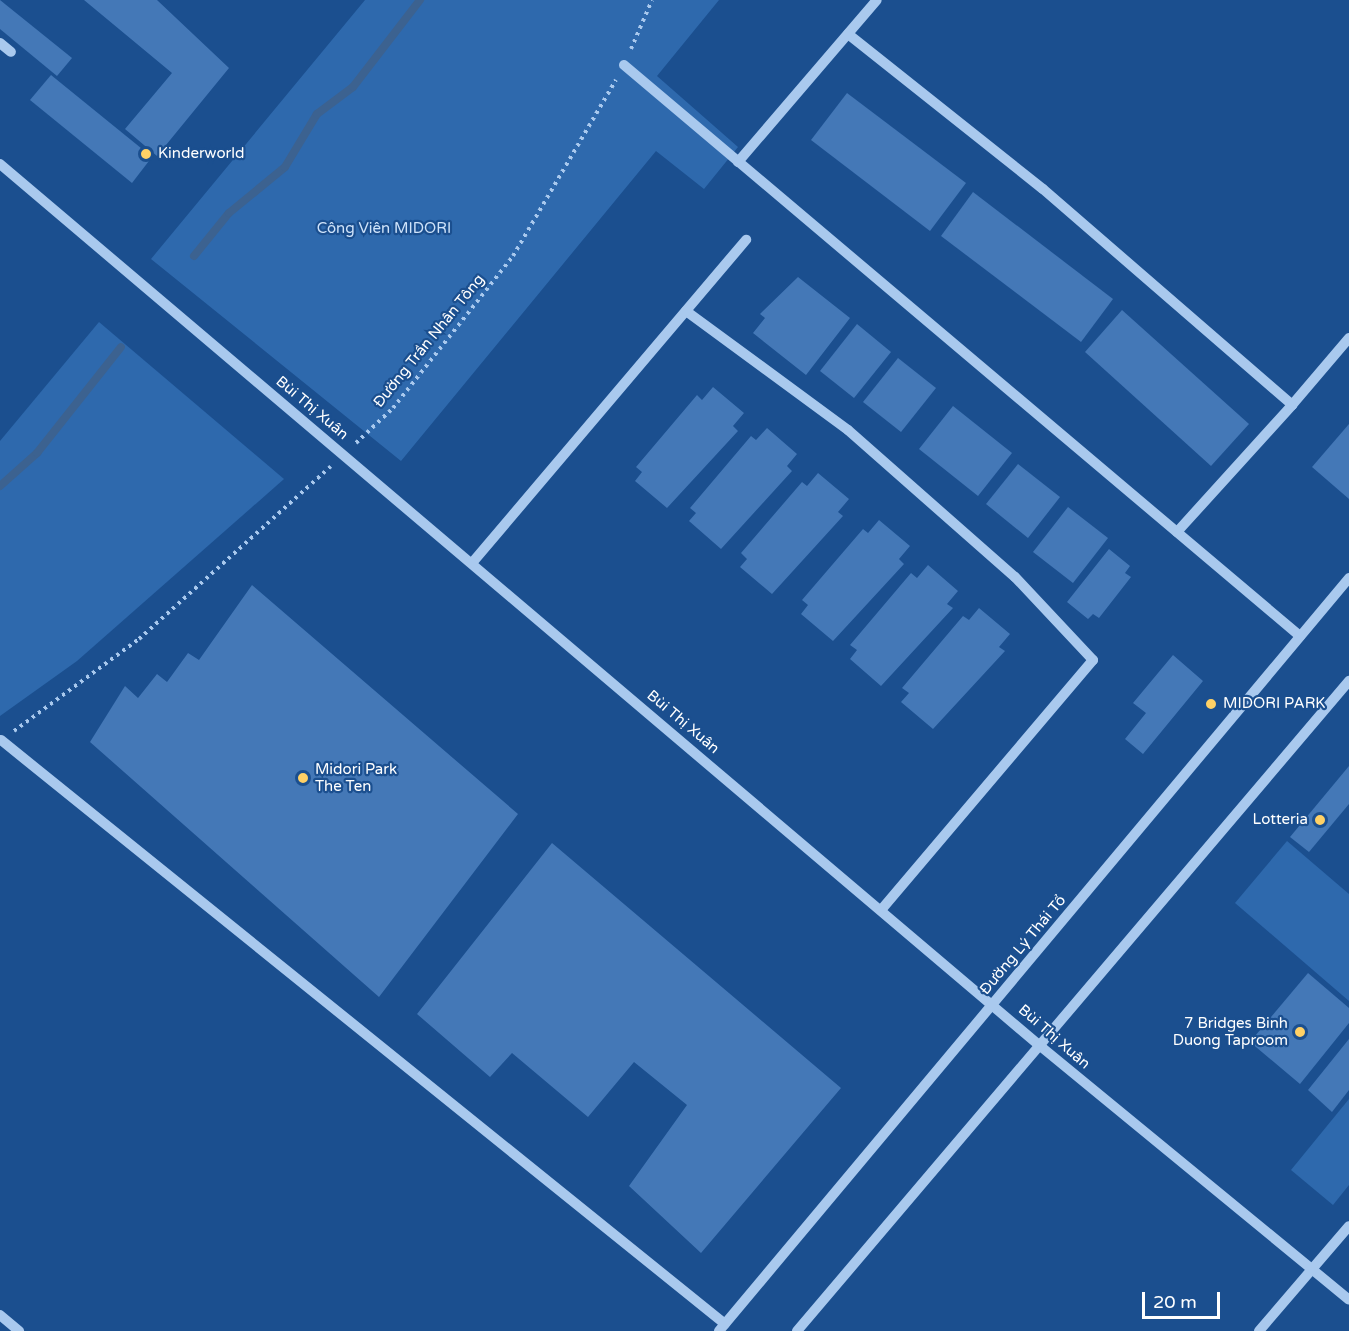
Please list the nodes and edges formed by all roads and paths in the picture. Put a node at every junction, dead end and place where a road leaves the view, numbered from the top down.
1 (652, 0) edge
2 (877, 0) edge
3 (848, 34) junction
4 (0, 43) edge
5 (11, 52) dead end
6 (624, 65) junction
7 (738, 162) junction
8 (0, 164) edge
9 (746, 240) dead end
10 (686, 311) junction
11 (1349, 339) edge
12 (1292, 405) junction
13 (343, 454) junction
14 (1177, 532) junction
15 (472, 563) junction
16 (1349, 578) edge
17 (1300, 636) junction
18 (1349, 681) edge
19 (1, 740) edge
20 (881, 910) junction
21 (993, 1004) junction
22 (1039, 1046) junction
23 (1349, 1226) edge
24 (1312, 1269) junction
25 (1349, 1300) edge
26 (0, 1315) edge
27 (722, 1328) edge
28 (20, 1331) edge
29 (797, 1331) edge
30 (1259, 1331) edge

1 - 6 path, Đường Trần Nhân Tông
2 - 3 street
3 - 7 street
3 - 12 street
4 - 5 street
6 - 7 street
6 - 13 path, Đường Trần Nhân Tông
7 - 14 street
8 - 13 street, Bùi Thị Xuân
9 - 10 street
10 - 15 street
10 - 20 street
11 - 12 street
12 - 14 street
13 - 15 street, Bùi Thị Xuân
13 - 19 path, Đường Trần Nhân Tông
14 - 17 street
15 - 20 street, Bùi Thị Xuân
16 - 17 street, Đường Lý Thái Tổ
17 - 21 street, Đường Lý Thái Tổ
18 - 22 street
19 - 27 street
20 - 21 street, Bùi Thị Xuân
21 - 22 street, Bùi Thị Xuân
21 - 27 street, Đường Lý Thái Tổ
22 - 24 street, Bùi Thị Xuân
22 - 29 street
23 - 24 street
24 - 25 street, Bùi Thị Xuân
24 - 30 street
26 - 28 street

